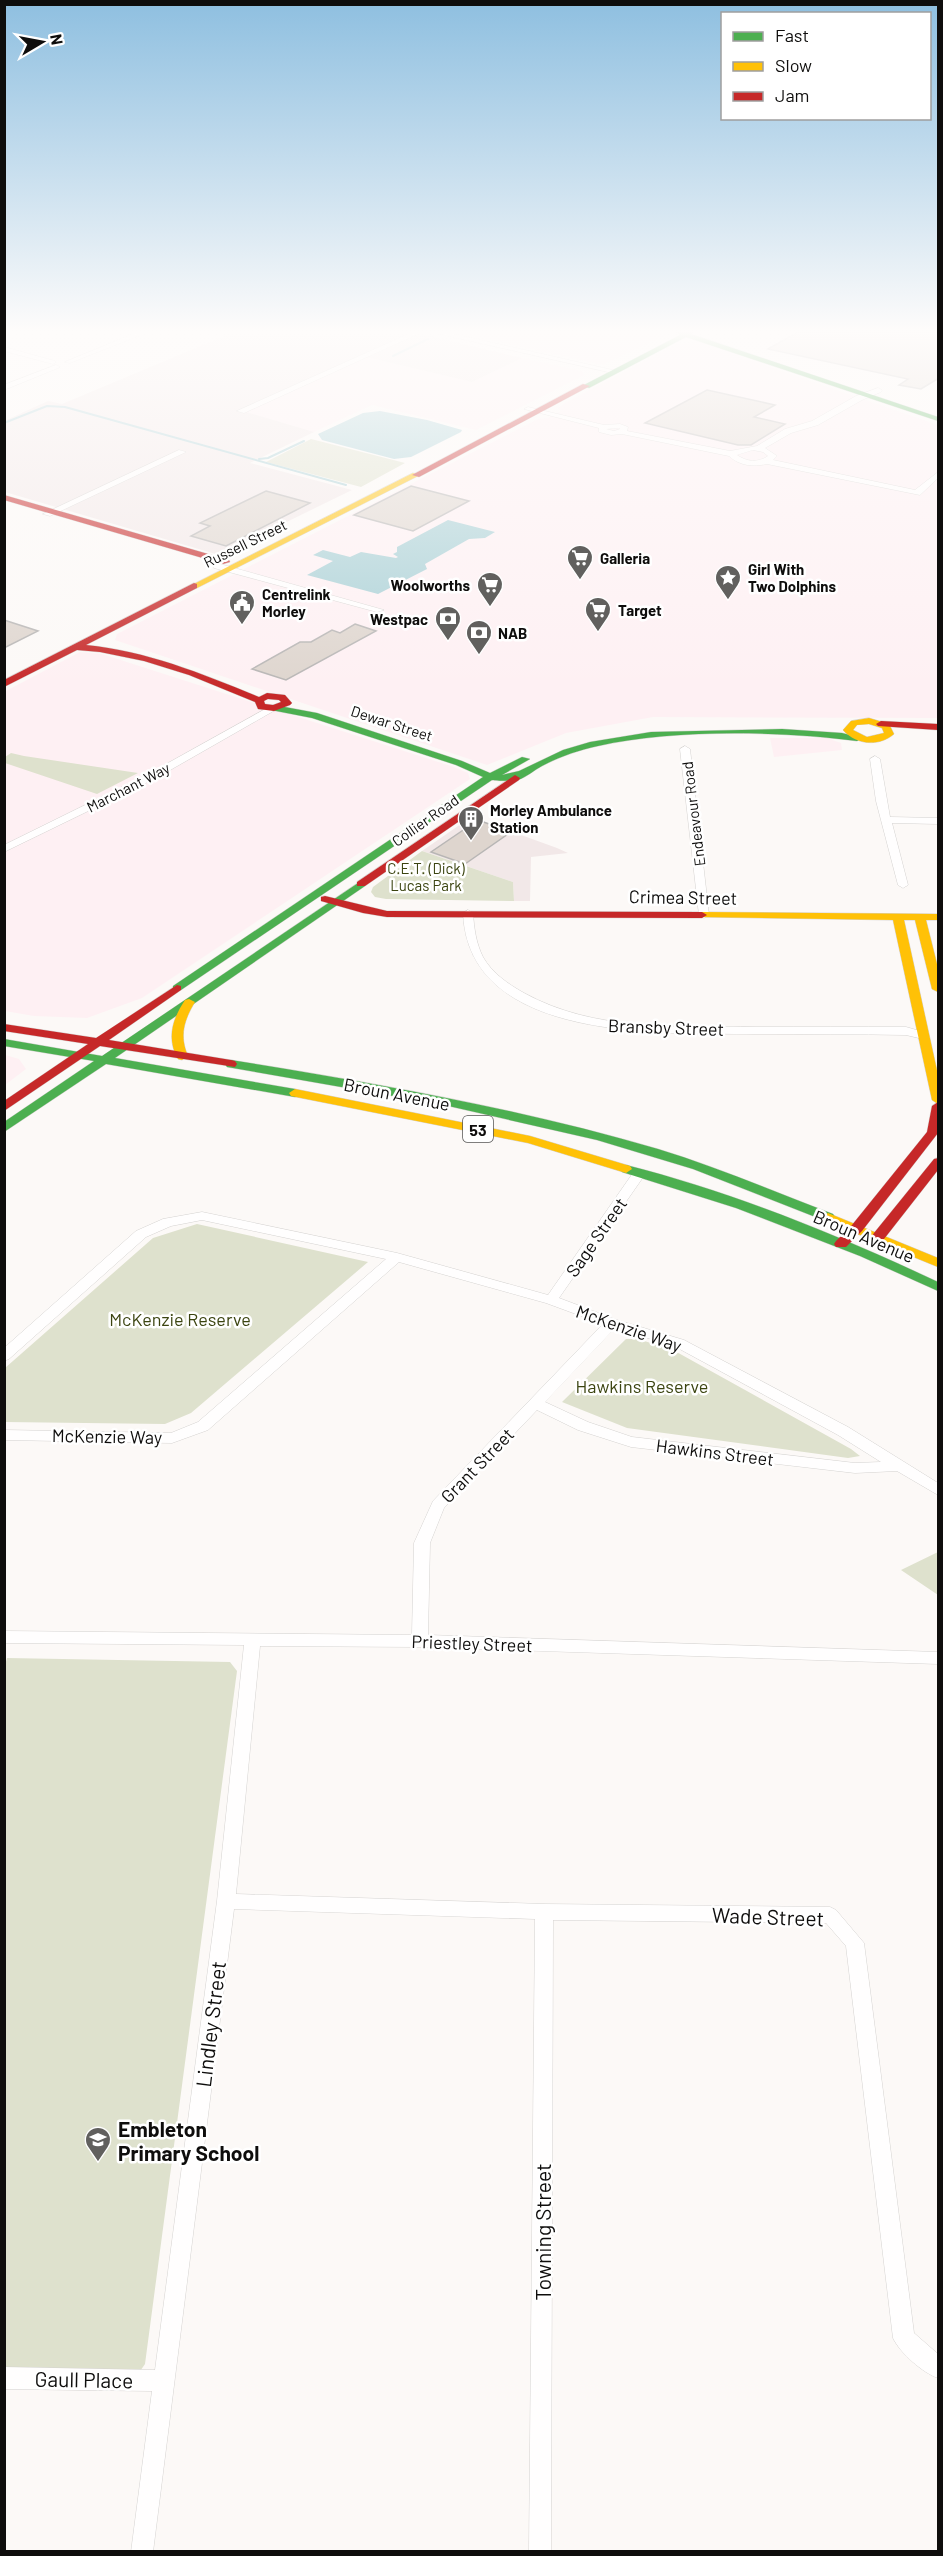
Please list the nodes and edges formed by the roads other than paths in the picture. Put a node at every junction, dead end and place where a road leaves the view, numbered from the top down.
1 (449, 451) edge
2 (458, 451) edge
3 (711, 451) edge
4 (737, 451) edge
5 (768, 451) edge
6 (182, 452) dead end
7 (732, 454) junction
8 (766, 461) junction
9 (938, 476) edge
10 (4, 496) edge
11 (4, 502) edge
12 (339, 505) junction
13 (358, 505) junction
14 (51, 513) junction
15 (228, 566) junction
16 (380, 610) dead end
17 (100, 634) junction
18 (80, 642) junction
19 (121, 651) junction
20 (4, 676) edge
21 (4, 684) edge
22 (267, 704) junction
23 (314, 715) junction
24 (854, 723) junction
25 (881, 723) junction
26 (939, 727) edge
27 (939, 735) edge
28 (857, 738) junction
29 (883, 738) junction
30 (685, 749) dead end
31 (875, 759) dead end
32 (459, 763) junction
33 (507, 766) junction
34 (522, 774) junction
35 (490, 777) junction
36 (886, 820) junction
37 (939, 821) edge
38 (4, 849) edge
39 (903, 885) dead end
40 (319, 891) junction
41 (340, 899) junction
42 (468, 912) junction
43 (704, 915) junction
44 (898, 917) junction
45 (920, 917) junction
46 (939, 917) edge
47 (939, 989) edge
48 (191, 999) junction
49 (123, 1026) junction
50 (6, 1027) edge
51 (923, 1035) junction
52 (4, 1042) edge
53 (99, 1043) junction
54 (123, 1046) junction
55 (36, 1048) junction
56 (82, 1055) junction
57 (182, 1056) junction
58 (104, 1059) junction
59 (34, 1087) junction
60 (939, 1100) edge
61 (939, 1106) edge
62 (4, 1107) edge
63 (4, 1128) edge
64 (939, 1162) edge
65 (640, 1173) junction
66 (857, 1228) junction
67 (879, 1236) junction
68 (841, 1244) junction
69 (865, 1253) junction
70 (397, 1257) junction
71 (939, 1263) edge
72 (939, 1287) edge
73 (551, 1300) junction
74 (612, 1323) junction
75 (4, 1356) edge
76 (536, 1404) junction
77 (4, 1435) edge
78 (900, 1466) junction
79 (939, 1490) edge
80 (4, 1636) edge
81 (253, 1639) junction
82 (420, 1641) junction
83 (939, 1658) edge
84 (226, 1901) junction
85 (544, 1912) junction
86 (939, 2368) edge
87 (4, 2378) edge
88 (164, 2381) junction
89 (142, 2552) edge
90 (540, 2552) edge

1 - 12 main road, Russell Street
2 - 13 main road, Russell Street
3 - 7 street
4 - 7 street
5 - 8 street
6 - 14 street
7 - 8 street
8 - 9 street
10 - 14 main road
11 - 14 main road
12 - 13 main road
12 - 15 main road, Russell Street
13 - 15 main road, Russell Street
14 - 15 main road
15 - 16 street
15 - 17 main road, Russell Street
15 - 18 main road, Russell Street
17 - 18 main road, Russell Street
17 - 19 main road, Dewar Street
18 - 19 main road, Dewar Street
18 - 20 main road, Russell Street
18 - 21 main road, Russell Street
19 - 22 main road, Dewar Street
22 - 23 main road, Dewar Street
22 - 23 main road, Dewar Street
22 - 38 street, Marchant Way
23 - 32 main road, Dewar Street
24 - 25 main road, Collier Road
24 - 28 main road
24 - 33 main road, Collier Road
25 - 26 main road
25 - 29 main road
27 - 29 main road
28 - 29 main road, Collier Road
28 - 34 main road, Collier Road
30 - 43 street, Endeavour Road
31 - 36 street
32 - 33 main road, Dewar Street
32 - 35 main road, Dewar Street
33 - 35 main road, Collier Road
34 - 35 main road, Dewar Street
34 - 41 main road, Collier Road
35 - 40 main road, Collier Road
36 - 37 street
36 - 39 street
40 - 41 main road, Crimea Street
40 - 49 main road, Collier Road
41 - 42 main road, Crimea Street
41 - 48 main road, Collier Road
42 - 43 main road, Crimea Street
42 - 51 street, Bransby Street
43 - 44 main road, Crimea Street
44 - 45 main road, Crimea Street
44 - 51 main road
45 - 46 main road, Crimea Street
45 - 47 main road
48 - 54 main road, Collier Road
48 - 57 main road
49 - 50 main road
49 - 53 main road, Collier Road
50 - 53 main road, Broun Avenue / 53
51 - 60 main road
52 - 55 main road, Broun Avenue / 53
53 - 54 main road, Broun Avenue / 53
53 - 56 main road, Collier Road
54 - 57 main road, Broun Avenue / 53
54 - 58 main road, Collier Road
55 - 56 main road, Broun Avenue / 53
55 - 59 main road
56 - 58 main road, Broun Avenue / 53
56 - 59 main road, Collier Road
57 - 66 main road, Broun Avenue / 53
58 - 63 main road, Collier Road
58 - 65 main road, Broun Avenue / 53
59 - 62 main road, Collier Road
61 - 66 main road
64 - 67 main road
65 - 68 main road, Broun Avenue / 53
65 - 73 street, Sage Street
66 - 67 main road, Broun Avenue / 53
66 - 68 main road
67 - 69 street
67 - 71 main road, Broun Avenue / 53
68 - 69 main road, Broun Avenue / 53
69 - 72 main road, Broun Avenue / 53
70 - 73 street, McKenzie Way
70 - 75 street, McKenzie Way
70 - 77 street, McKenzie Way
73 - 74 street, McKenzie Way
74 - 76 street, Grant Street
74 - 78 street, McKenzie Way
76 - 78 street, Hawkins Street
76 - 82 street, Grant Street
78 - 79 street, McKenzie Way
80 - 81 street, Priestley Street
81 - 82 street, Priestley Street
81 - 84 street, Lindley Street
82 - 83 street, Priestley Street
84 - 85 street, Wade Street
84 - 88 street, Lindley Street
85 - 86 street, Wade Street
85 - 90 street, Towning Street
87 - 88 street, Gaull Place
88 - 89 street, Lindley Street

